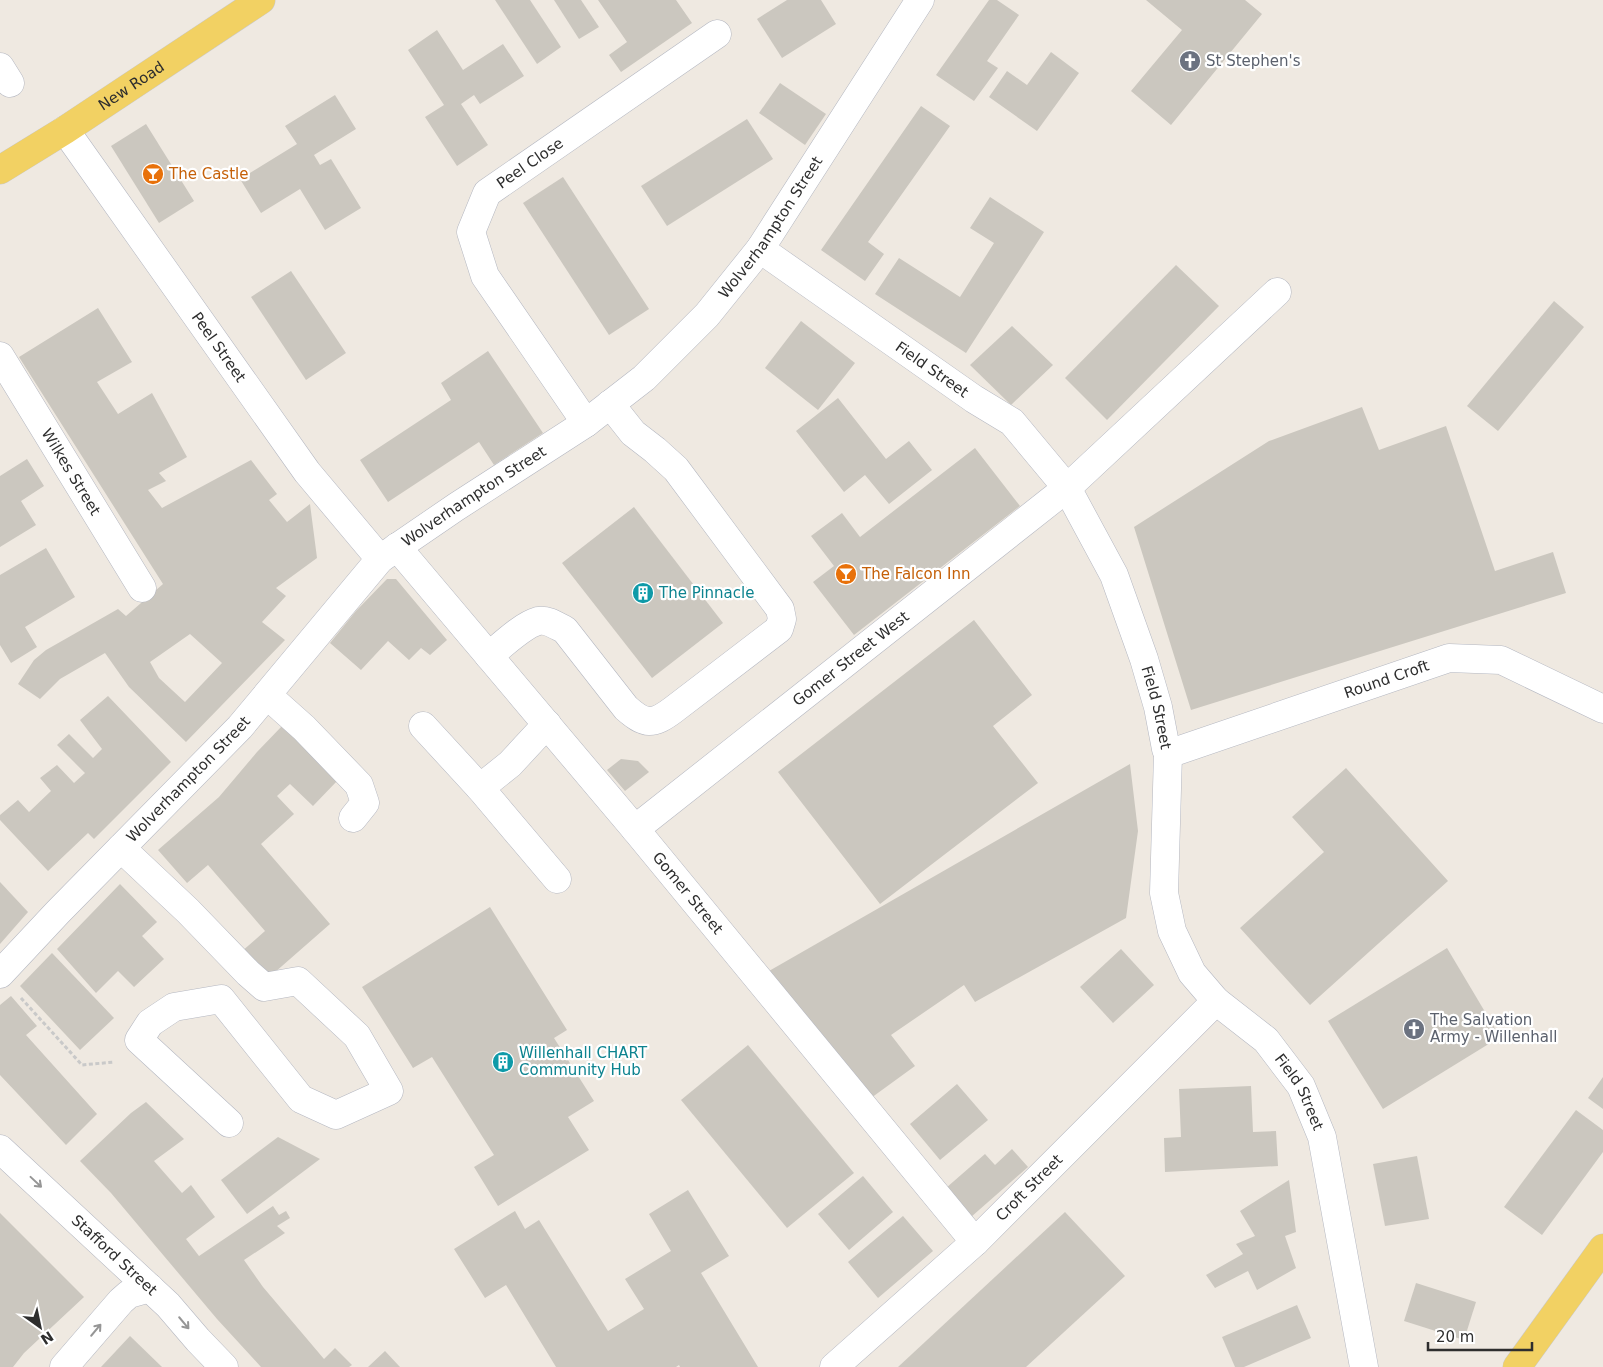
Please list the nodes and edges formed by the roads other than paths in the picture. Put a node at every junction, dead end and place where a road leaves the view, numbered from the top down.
1 (261, 0) edge
2 (920, 0) edge
3 (717, 34) dead end
4 (65, 130) junction
5 (0, 170) edge
6 (760, 249) junction
7 (1277, 292) dead end
8 (0, 356) edge
9 (610, 404) junction
10 (586, 423) junction
11 (1067, 488) junction
12 (389, 553) junction
13 (142, 588) dead end
14 (489, 656) junction
15 (267, 694) junction
16 (1603, 709) edge
17 (547, 724) junction
18 (423, 726) dead end
19 (1168, 754) junction
20 (480, 788) junction
21 (353, 818) dead end
22 (636, 829) junction
23 (121, 848) junction
24 (557, 879) dead end
25 (0, 974) edge
26 (1216, 1001) junction
27 (230, 1123) dead end
28 (0, 1149) edge
29 (975, 1242) junction
30 (1603, 1248) edge
31 (150, 1288) junction
32 (64, 1367) edge
33 (224, 1367) edge
34 (834, 1367) edge
35 (1364, 1367) edge
36 (1516, 1367) edge

1 - 4 main road, New Road
2 - 6 street, Wolverhampton Street
3 - 10 street, Peel Close
4 - 5 main road, New Road
4 - 12 street, Peel Street
6 - 9 street, Wolverhampton Street
6 - 11 street, Field Street
7 - 11 street, Gomer Street West
8 - 13 street, Wilkes Street
9 - 10 street, Wolverhampton Street
9 - 14 street
10 - 12 street, Wolverhampton Street
11 - 19 street, Field Street
11 - 22 street, Gomer Street West
12 - 14 street, Gomer Street
12 - 15 street, Wolverhampton Street
14 - 17 street, Gomer Street
15 - 21 street
15 - 23 street, Wolverhampton Street
16 - 19 street, Round Croft
17 - 20 street
17 - 22 street, Gomer Street
18 - 20 street
19 - 26 street, Field Street
20 - 24 street
22 - 29 street, Gomer Street
23 - 25 street, Wolverhampton Street
23 - 27 street
26 - 29 street, Croft Street
26 - 35 street, Field Street
28 -> 31 street, Stafford Street
29 - 34 street, Croft Street
30 - 36 main road
32 -> 31 street
31 -> 33 street, Stafford Street

